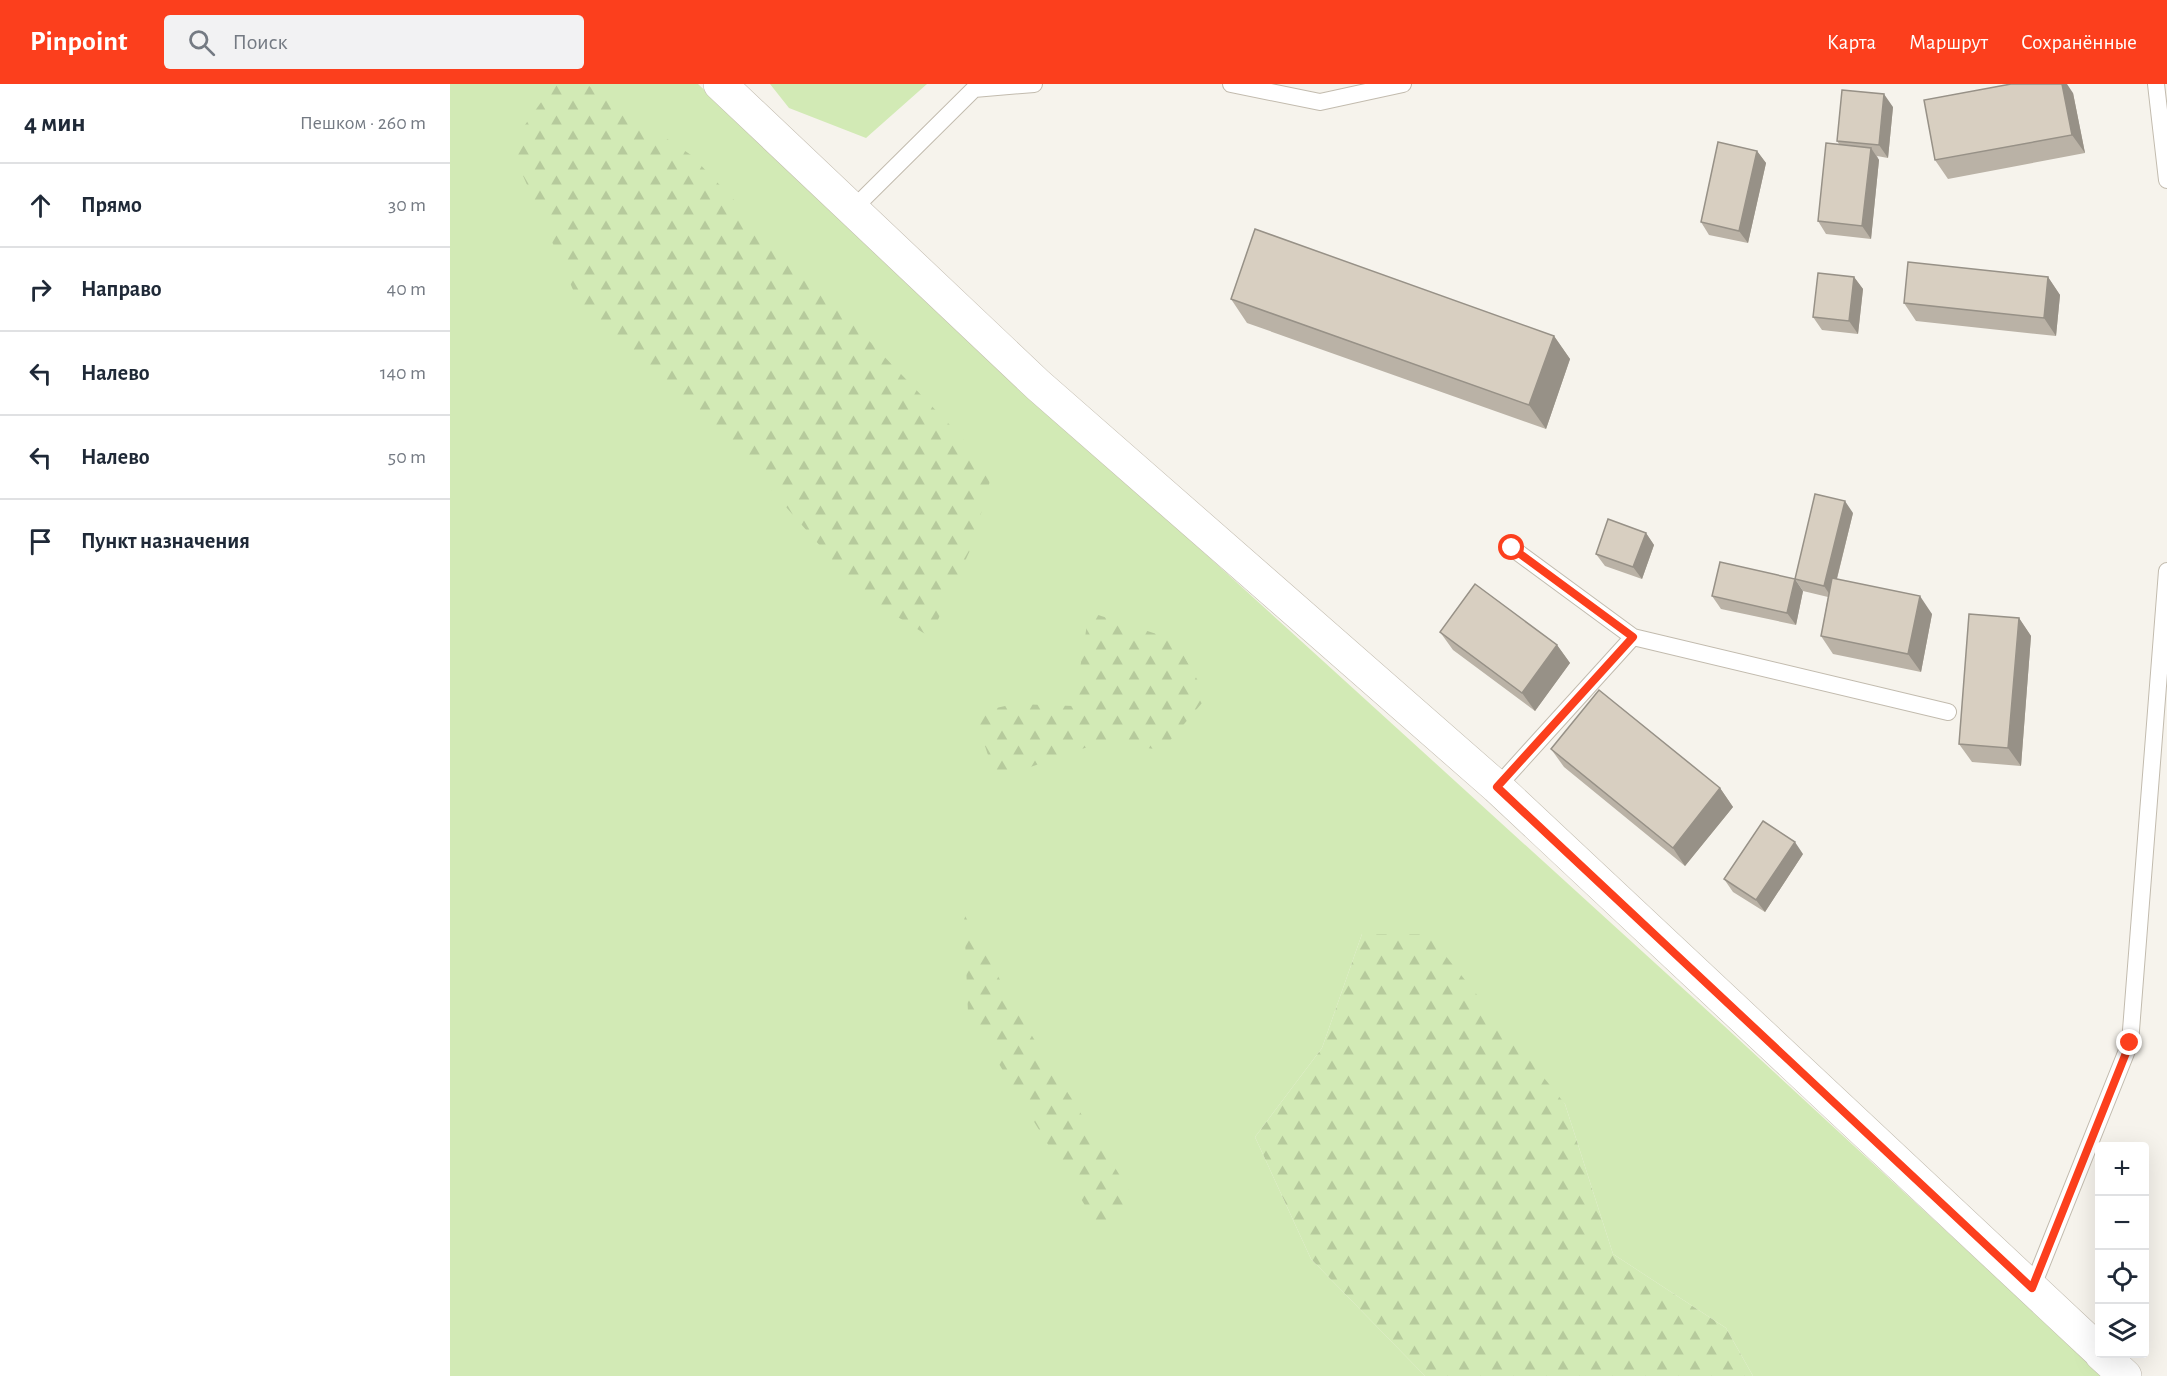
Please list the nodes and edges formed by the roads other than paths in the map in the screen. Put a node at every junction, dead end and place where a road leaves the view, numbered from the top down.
1 (720, 84) edge
2 (1034, 84) edge
3 (1231, 84) edge
4 (1403, 84) edge
5 (2156, 84) edge
6 (976, 86) edge
7 (2167, 180) edge
8 (852, 210) junction
9 (1512, 548) dead end
10 (2167, 572) edge
11 (1633, 637) junction
12 (1948, 712) dead end
13 (1497, 787) junction
14 (2032, 1288) junction
15 (2095, 1348) edge
16 (2105, 1358) edge
17 (2125, 1376) edge

1 - 8 street
2 - 6 lane
3 - 4 lane
5 - 7 lane
6 - 8 lane
8 - 13 street
9 - 11 lane
10 - 14 lane
11 - 12 lane
11 - 13 lane
13 - 14 street
14 - 15 street
16 - 17 street

